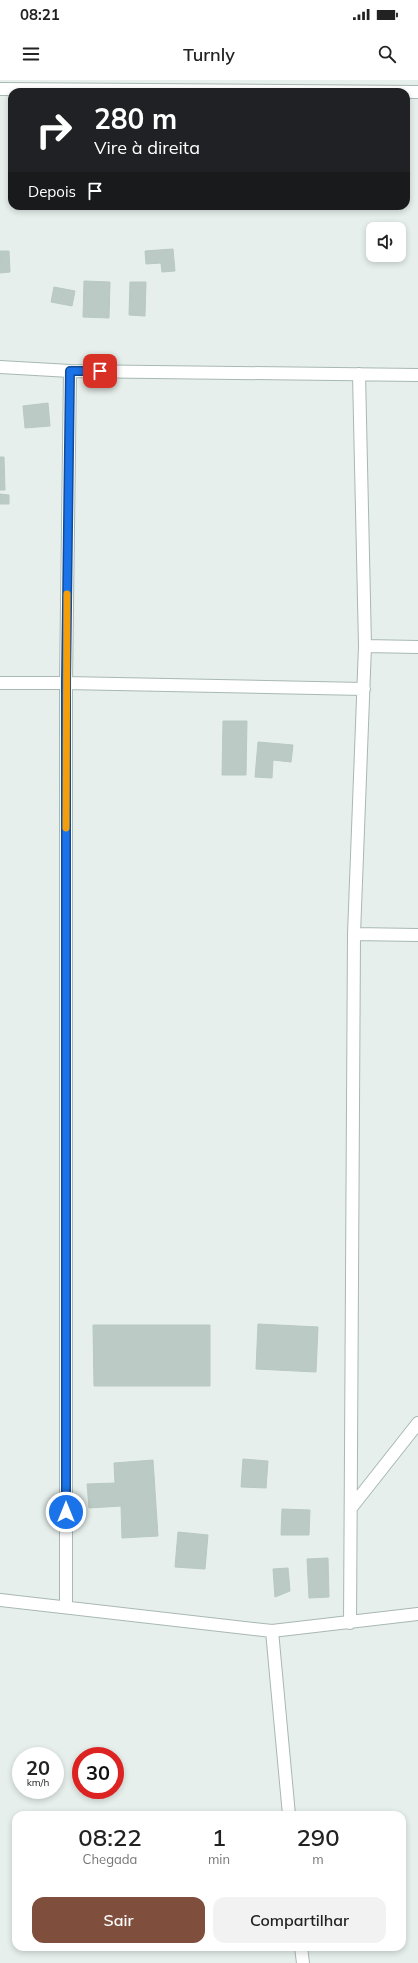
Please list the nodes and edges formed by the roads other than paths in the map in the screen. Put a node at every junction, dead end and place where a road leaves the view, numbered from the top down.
1 (0, 367) edge
2 (70, 371) junction
3 (359, 374) junction
4 (418, 375) edge
5 (365, 646) junction
6 (418, 647) edge
7 (0, 683) edge
8 (66, 683) junction
9 (364, 689) junction
10 (354, 934) junction
11 (418, 935) edge
12 (418, 1423) edge
13 (351, 1508) junction
14 (0, 1600) edge
15 (66, 1607) junction
16 (418, 1614) edge
17 (350, 1623) junction
18 (272, 1631) junction
19 (289, 1811) edge
20 (302, 1951) edge
21 (303, 1963) edge

1 - 2 street
2 - 3 street
2 - 8 street
3 - 4 street
3 - 5 street
5 - 6 street
5 - 9 street
7 - 8 street
8 - 9 street
8 - 15 street
9 - 10 street
10 - 11 street
10 - 13 street
12 - 13 street
13 - 17 street
14 - 15 street
15 - 18 street
16 - 17 street
17 - 18 street
18 - 19 street
20 - 21 street

